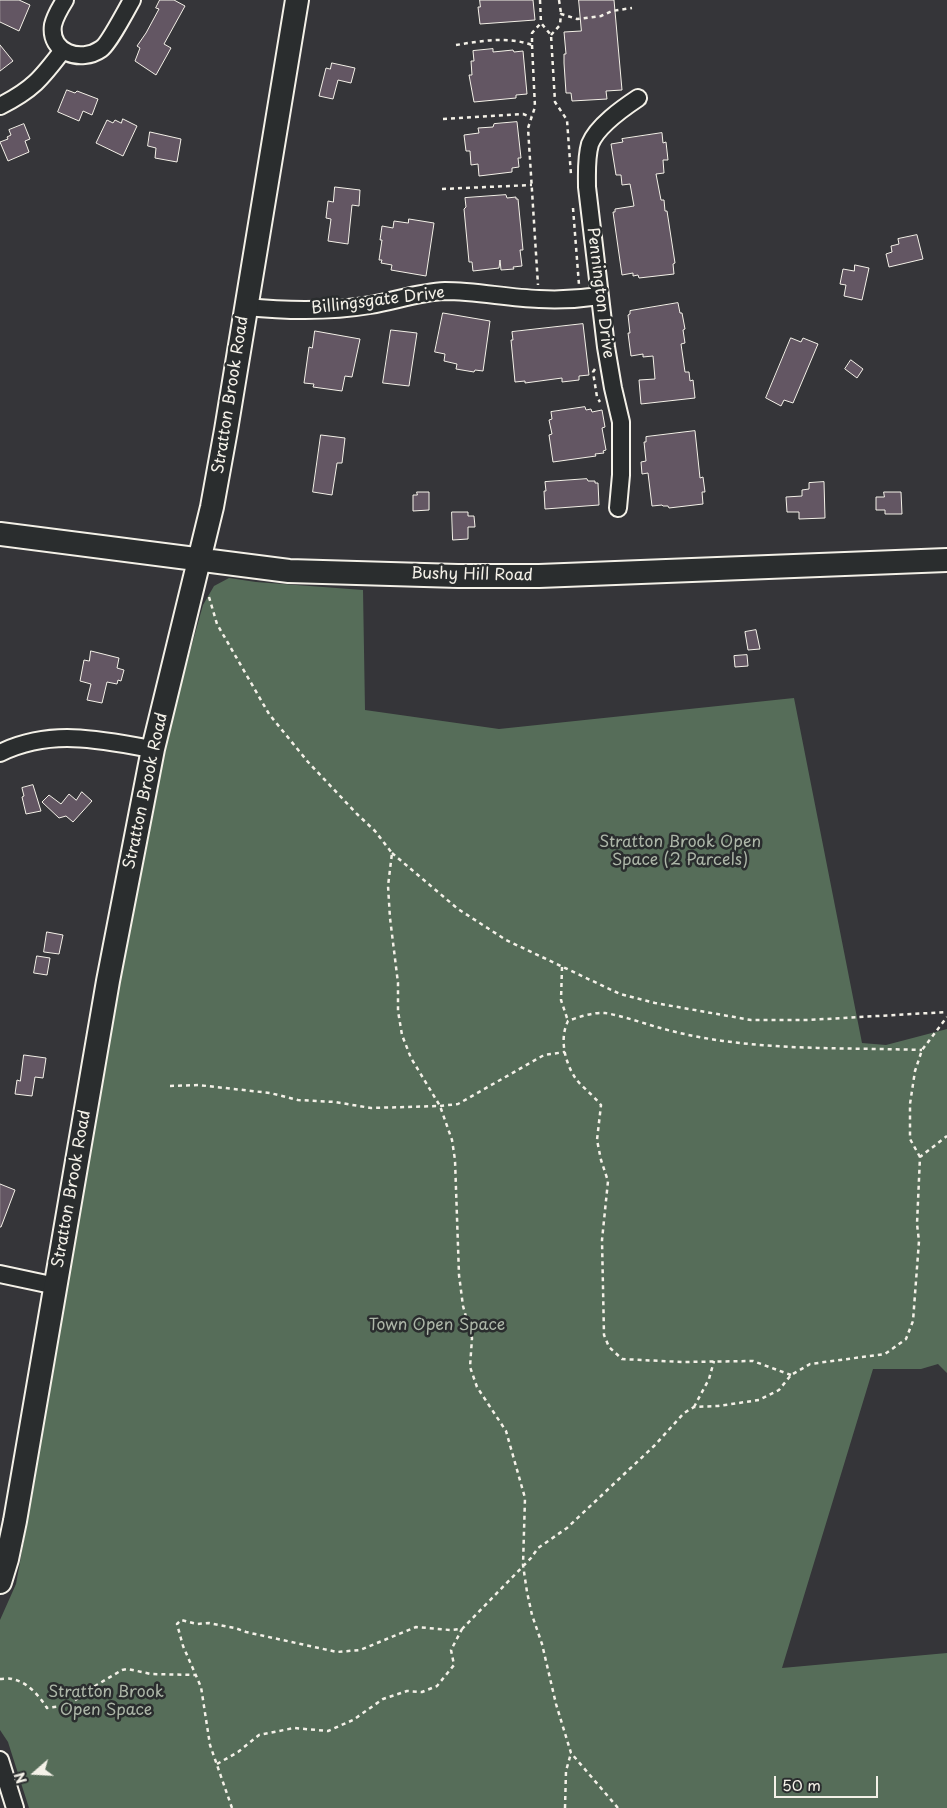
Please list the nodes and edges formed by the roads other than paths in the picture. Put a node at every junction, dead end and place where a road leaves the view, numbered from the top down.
1 (65, 0) edge
2 (132, 0) edge
3 (297, 0) edge
4 (63, 50) junction
5 (638, 98) dead end
6 (0, 106) edge
7 (600, 296) junction
8 (246, 307) junction
9 (618, 508) dead end
10 (0, 534) edge
11 (199, 560) junction
12 (947, 560) edge
13 (153, 749) junction
14 (0, 753) edge
15 (0, 1274) edge
16 (56, 1286) junction
17 (0, 1582) edge
18 (0, 1760) edge
19 (15, 1808) edge

1 - 4 street
2 - 4 street
3 - 8 street, Stratton Brook Road
4 - 6 street
5 - 7 street, Pennington Drive
7 - 8 street, Billingsgate Drive
7 - 9 street, Pennington Drive
8 - 11 street, Stratton Brook Road
10 - 11 street, Bushy Hill Road
11 - 12 street, Bushy Hill Road
11 - 13 street, Stratton Brook Road
13 - 14 street
13 - 16 street, Stratton Brook Road
15 - 16 street
16 - 17 street, Stratton Brook Road
18 - 19 street

